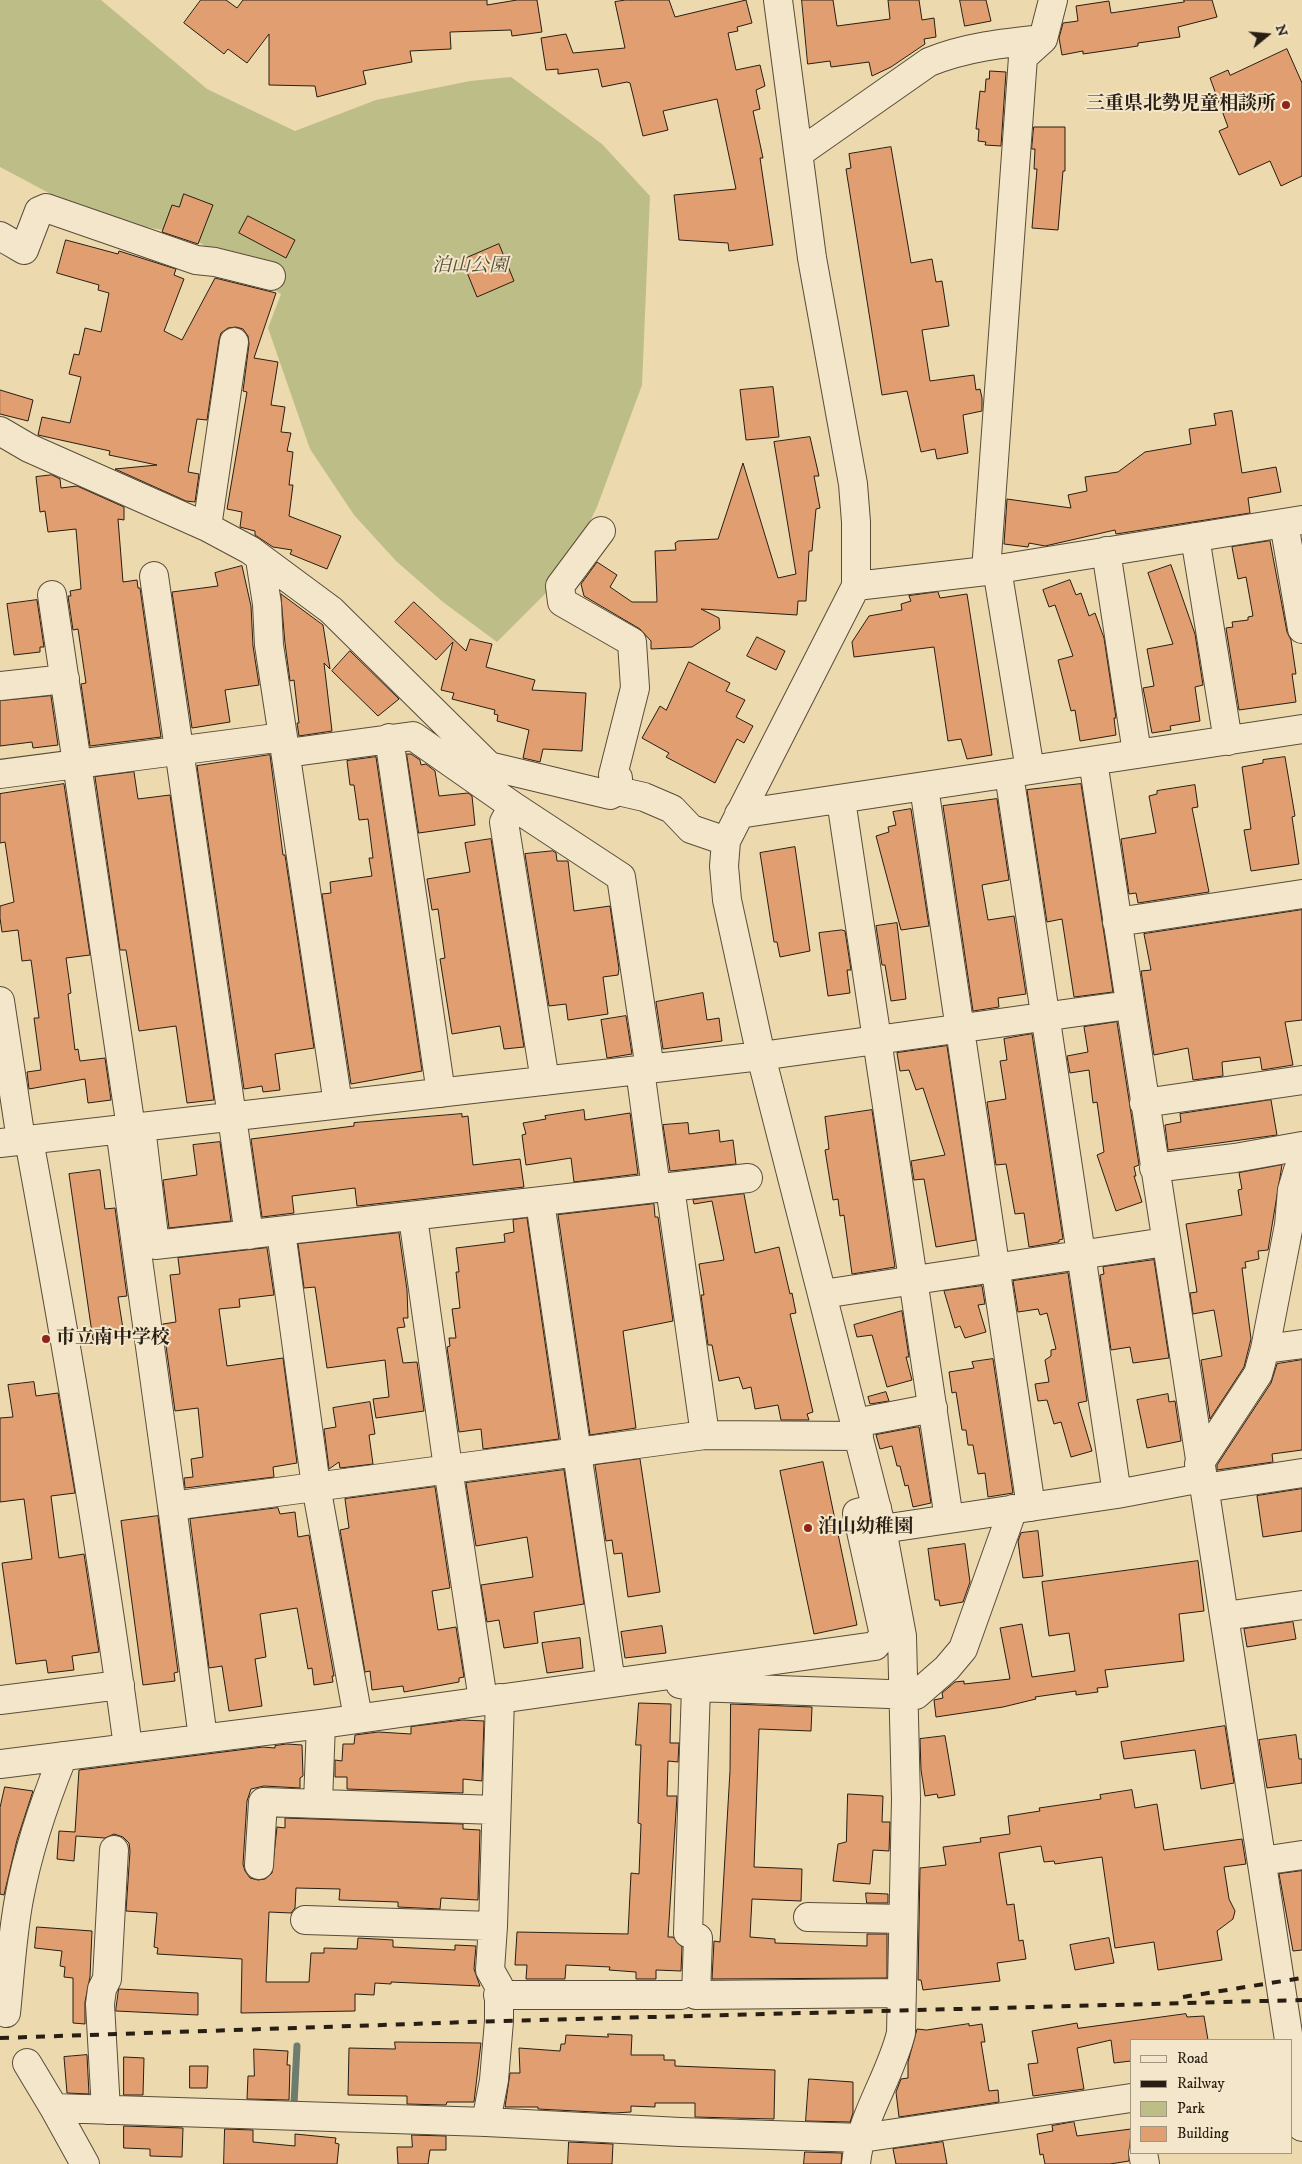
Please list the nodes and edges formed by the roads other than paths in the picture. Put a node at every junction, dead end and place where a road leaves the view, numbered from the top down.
1 (778, 0) edge
2 (1053, 0) edge
3 (1043, 39) junction
4 (799, 153) junction
5 (0, 236) edge
6 (271, 276) dead end
7 (234, 342) dead end
8 (0, 431) edge
9 (1293, 521) edge
10 (207, 527) junction
11 (601, 531) dead end
12 (1195, 537) junction
13 (1106, 552) junction
14 (260, 560) junction
15 (992, 570) junction
16 (154, 576) dead end
17 (856, 586) junction
18 (52, 595) dead end
19 (1302, 629) edge
20 (65, 678) junction
21 (0, 686) edge
22 (1302, 729) edge
23 (389, 738) junction
24 (1228, 740) junction
25 (285, 745) junction
26 (180, 751) junction
27 (1137, 753) junction
28 (1092, 761) junction
29 (76, 763) junction
30 (1019, 772) junction
31 (0, 774) edge
32 (924, 787) junction
33 (618, 791) junction
34 (841, 800) junction
35 (512, 806) junction
36 (739, 814) junction
37 (726, 841) junction
38 (1302, 894) edge
39 (1117, 922) junction
40 (0, 1000) edge
41 (1129, 1005) junction
42 (1046, 1017) junction
43 (960, 1030) junction
44 (878, 1041) junction
45 (761, 1056) junction
46 (645, 1070) junction
47 (1302, 1080) edge
48 (545, 1081) junction
49 (441, 1093) junction
50 (1144, 1103) junction
51 (338, 1104) junction
52 (233, 1117) junction
53 (131, 1128) junction
54 (16, 1141) edge
55 (1302, 1146) edge
56 (1302, 1165) edge
57 (1154, 1168) junction
58 (748, 1178) dead end
59 (663, 1188) junction
60 (540, 1202) junction
61 (413, 1217) junction
62 (281, 1232) junction
63 (249, 1235) junction
64 (1165, 1242) junction
65 (1080, 1254) junction
66 (996, 1267) junction
67 (914, 1279) junction
68 (823, 1294) junction
69 (1302, 1344) edge
70 (1265, 1349) junction
71 (933, 1408) junction
72 (857, 1429) junction
73 (706, 1435) junction
74 (577, 1450) junction
75 (448, 1468) junction
76 (1302, 1472) edge
77 (1201, 1477) junction
78 (316, 1486) junction
79 (1117, 1494) junction
80 (172, 1506) junction
81 (1022, 1508) junction
82 (880, 1518) junction
83 (949, 1518) junction
84 (1302, 1605) edge
85 (1225, 1616) junction
86 (657, 1676) junction
87 (611, 1683) junction
88 (120, 1685) junction
89 (696, 1687) junction
90 (904, 1695) junction
91 (492, 1699) junction
92 (0, 1700) edge
93 (358, 1718) junction
94 (321, 1724) junction
95 (204, 1738) junction
96 (128, 1747) junction
97 (63, 1756) junction
98 (0, 1764) edge
99 (318, 1802) junction
100 (496, 1810) junction
101 (114, 1850) dead end
102 (1302, 1855) edge
103 (1262, 1861) junction
104 (259, 1865) dead end
105 (808, 1917) dead end
106 (903, 1919) junction
107 (305, 1920) dead end
108 (493, 1926) junction
109 (681, 1994) dead end
110 (901, 1994) junction
111 (498, 1995) junction
112 (6, 2013) dead end
113 (1289, 2039) edge
114 (27, 2063) dead end
115 (1294, 2068) edge
116 (1130, 2098) edge
117 (106, 2110) junction
118 (56, 2112) junction
119 (486, 2122) junction
120 (1302, 2127) edge
121 (862, 2138) junction
122 (58, 2164) edge
123 (85, 2164) edge
124 (856, 2164) edge

1 - 4 street
2 - 3 street
3 - 4 street
3 - 15 street
4 - 17 street
5 - 6 street
7 - 10 street
8 - 10 street
9 - 12 street
9 - 19 street
10 - 14 street
11 - 33 street
12 - 13 street
12 - 24 street
13 - 15 street
13 - 27 street
14 - 25 street
14 - 33 street
15 - 17 street
15 - 30 street
16 - 26 street
17 - 36 street
18 - 20 street
20 - 21 street
20 - 29 street
22 - 24 street
23 - 25 street
23 - 35 street
23 - 49 street
24 - 27 street
25 - 26 street
25 - 51 street
26 - 29 street
26 - 52 street
27 - 28 street
28 - 30 street
28 - 39 street
29 - 31 street
29 - 53 street
30 - 32 street
30 - 42 street
32 - 34 street
32 - 43 street
33 - 37 street
34 - 36 street
34 - 44 street
35 - 46 street
35 - 48 street
36 - 37 street
37 - 45 street
38 - 39 street
39 - 41 street
40 - 54 street
41 - 42 street
41 - 50 street
42 - 43 street
42 - 65 street
43 - 44 street
43 - 66 street
44 - 45 street
44 - 67 street
45 - 46 street
45 - 68 street
46 - 48 street
46 - 59 street
47 - 50 street
48 - 49 street
49 - 51 street
50 - 57 street
51 - 52 street
52 - 53 street
52 - 63 street
53 - 54 street
53 - 63 street
53 - 80 street
54 - 88 street
55 - 57 street
56 - 70 street
57 - 64 street
58 - 59 street
59 - 60 street
59 - 73 street
60 - 61 street
60 - 74 street
61 - 62 street
61 - 75 street
62 - 63 street
62 - 78 street
64 - 65 street
64 - 77 street
65 - 66 street
65 - 79 street
66 - 67 street
66 - 81 street
67 - 68 street
67 - 71 street
68 - 72 street
69 - 70 street
70 - 77 street
71 - 72 street
71 - 83 street
72 - 73 street
72 - 82 street
73 - 74 street
74 - 75 street
74 - 87 street
75 - 78 street
75 - 91 street
76 - 77 street
77 - 79 street
77 - 85 street
78 - 80 street
78 - 93 street
79 - 81 street
80 - 95 street
81 - 83 street
81 - 90 street
82 - 83 street
82 - 86 street
82 - 90 street
84 - 85 street
85 - 103 street
86 - 87 street
86 - 89 street
87 - 91 street
88 - 92 street
88 - 96 street
89 - 90 street
89 - 110 street
90 - 106 street
91 - 93 street
91 - 100 street
93 - 94 street
94 - 95 street
94 - 99 street
95 - 96 street
96 - 97 street
97 - 98 street
97 - 112 street
99 - 100 street
99 - 104 street
100 - 108 street
101 - 117 street
102 - 103 street
103 - 113 street
105 - 106 street
106 - 110 street
107 - 108 street
108 - 111 street
109 - 111 street
110 - 121 street
111 - 119 street
114 - 118 street
115 - 120 street
116 - 121 street
117 - 118 street
117 - 119 street
118 - 122 street
118 - 123 street
119 - 121 street
121 - 124 street

